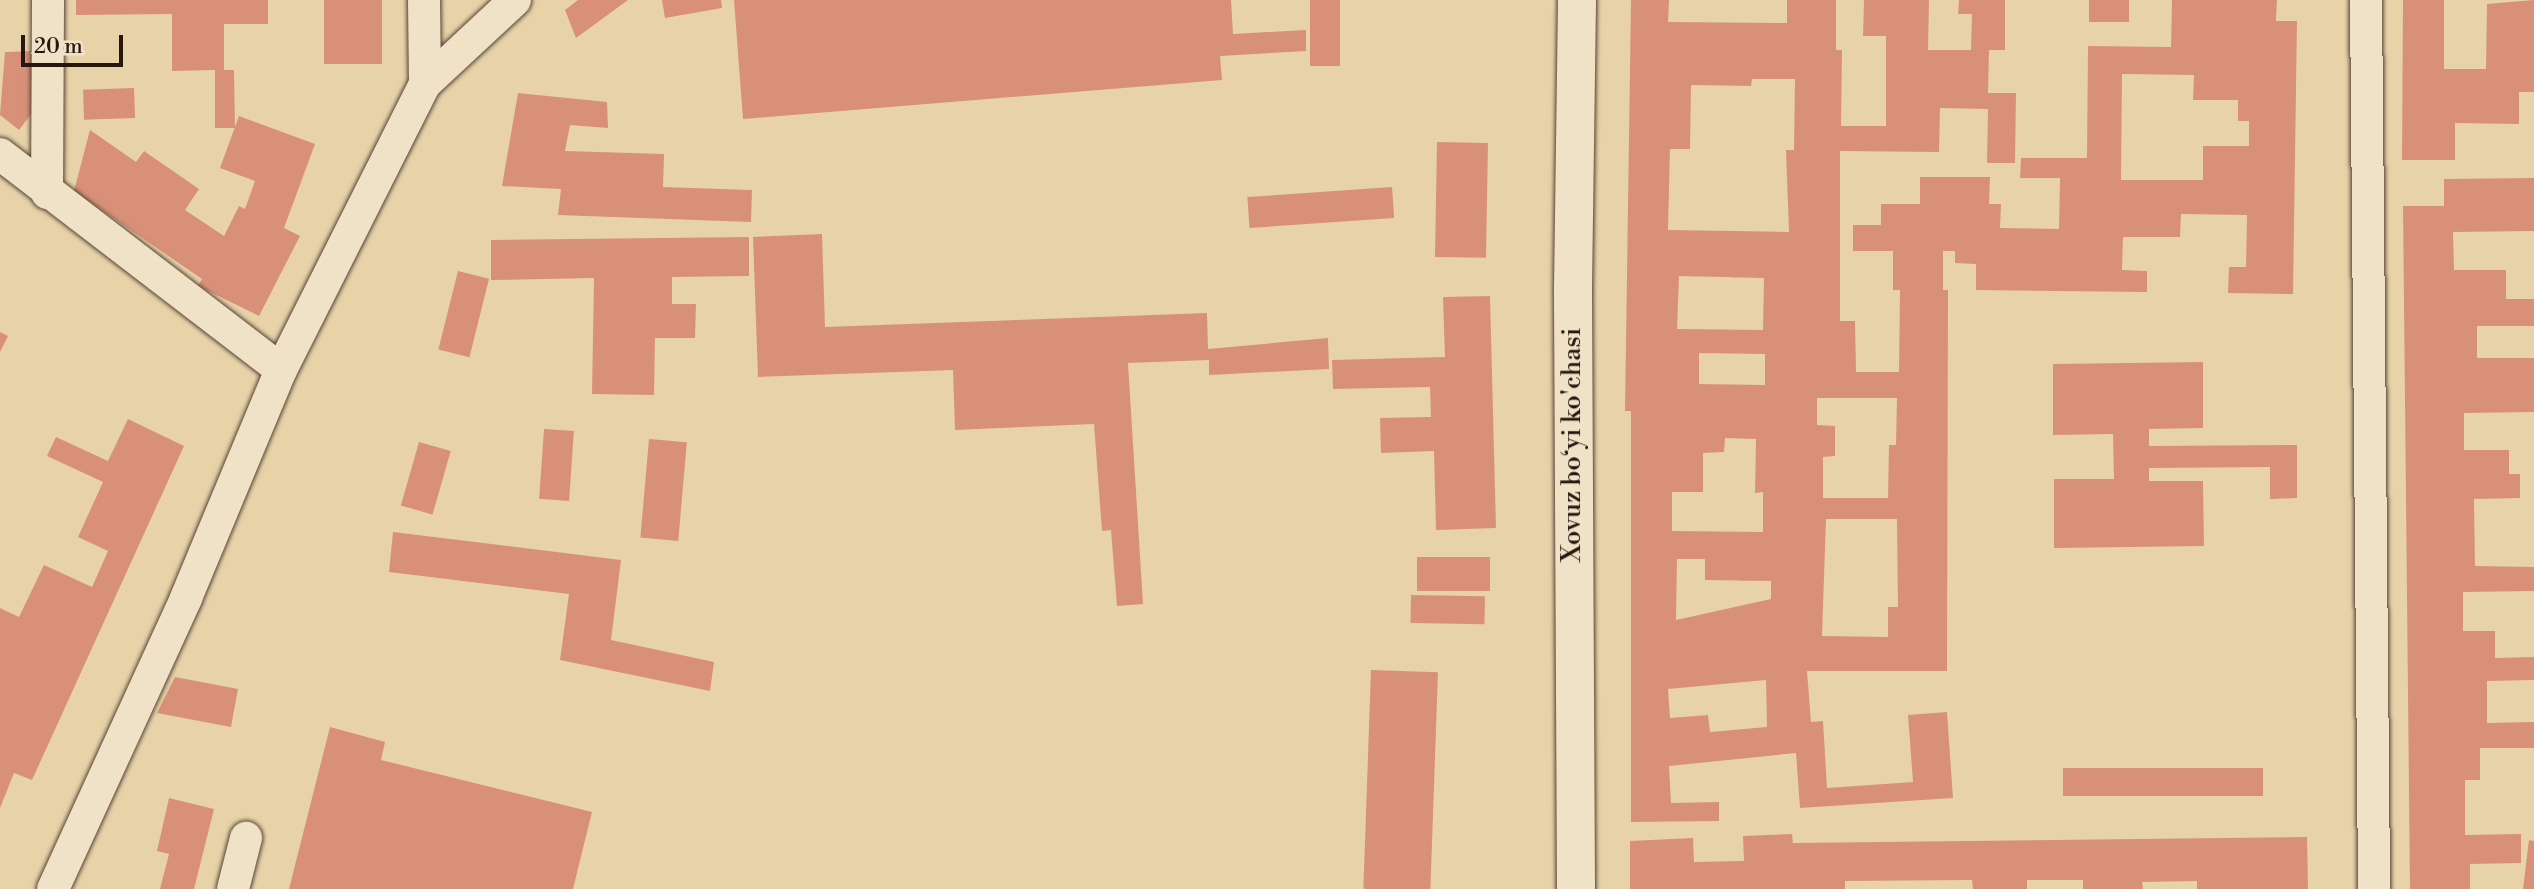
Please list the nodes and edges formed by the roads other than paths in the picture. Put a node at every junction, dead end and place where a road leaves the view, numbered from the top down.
1 (48, 0) edge
2 (424, 0) edge
3 (516, 0) edge
4 (1577, 0) edge
5 (2366, 0) edge
6 (425, 84) junction
7 (0, 154) edge
8 (47, 193) junction
9 (281, 370) junction
10 (246, 838) dead end
11 (53, 889) edge
12 (233, 889) edge
13 (1576, 889) edge
14 (2374, 889) edge

1 - 8 street
2 - 6 street
3 - 6 street
4 - 13 main road, Xovuz bo‘yi ko'chasi
5 - 14 street
6 - 9 street
7 - 8 street
8 - 9 street
9 - 11 street
10 - 12 street

